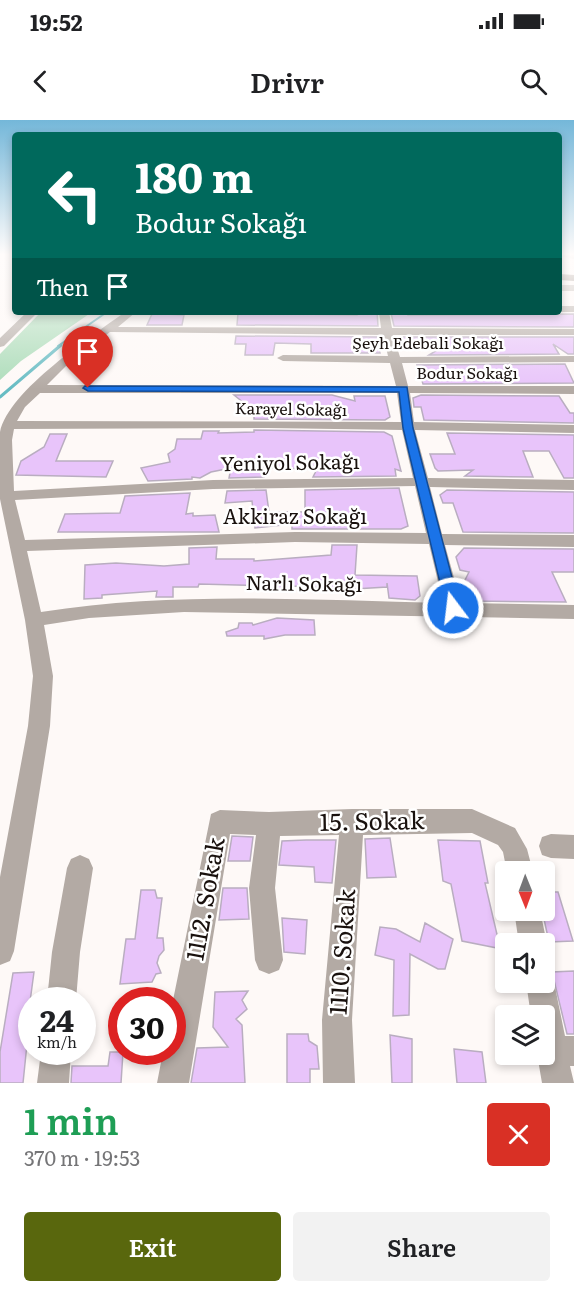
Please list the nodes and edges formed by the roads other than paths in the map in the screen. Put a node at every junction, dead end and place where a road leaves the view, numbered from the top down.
1 (30, 315) edge
2 (127, 315) edge
3 (384, 315) edge
4 (108, 329) junction
5 (387, 331) junction
6 (574, 332) edge
7 (0, 344) edge
8 (283, 358) dead end
9 (574, 359) edge
10 (396, 360) junction
11 (36, 388) junction
12 (403, 389) junction
13 (574, 390) edge
14 (8, 425) junction
15 (408, 428) junction
16 (574, 429) edge
17 (422, 482) junction
18 (574, 485) edge
19 (7, 496) junction
20 (435, 538) junction
21 (574, 541) edge
22 (17, 546) junction
23 (453, 608) junction
24 (574, 612) edge
25 (34, 620) junction
26 (220, 822) joint
27 (352, 822) junction
28 (269, 824) junction
29 (518, 860) edge
30 (80, 868) dead end
31 (0, 951) edge
32 (269, 960) dead end
33 (62, 987) edge
34 (544, 993) edge
35 (563, 1051) edge
36 (55, 1065) edge
37 (53, 1083) edge
38 (173, 1083) edge
39 (339, 1083) edge
40 (558, 1083) edge

1 - 7 street
2 - 4 street
3 - 5 street
4 - 5 street
4 - 11 street
5 - 6 street
5 - 10 street
8 - 10 street, Şeyh Edebali Sokağı
9 - 10 street, Şeyh Edebali Sokağı
10 - 12 street
11 - 12 street, Bodur Sokağı
11 - 14 street
12 - 13 street, Bodur Sokağı
12 - 15 street
14 - 15 street, Karayel Sokağı
14 - 19 street
15 - 16 street, Karayel Sokağı
15 - 17 street
17 - 18 street, Yeniyol Sokağı
17 - 19 street, Yeniyol Sokağı
17 - 20 street
19 - 22 street
20 - 21 street, Akkiraz Sokağı
20 - 22 street, Akkiraz Sokağı
20 - 23 street
22 - 25 street
23 - 24 street, Narlı Sokağı
23 - 25 street, Narlı Sokağı
25 - 31 street
26 - 28 street, 15. Sokak
26 - 38 street, 1112. Sokak
27 - 28 street, 15. Sokak
27 - 29 street, 15. Sokak
27 - 39 street, 1110. Sokak
28 - 32 street
30 - 33 street
34 - 35 street
35 - 40 street
36 - 37 street

